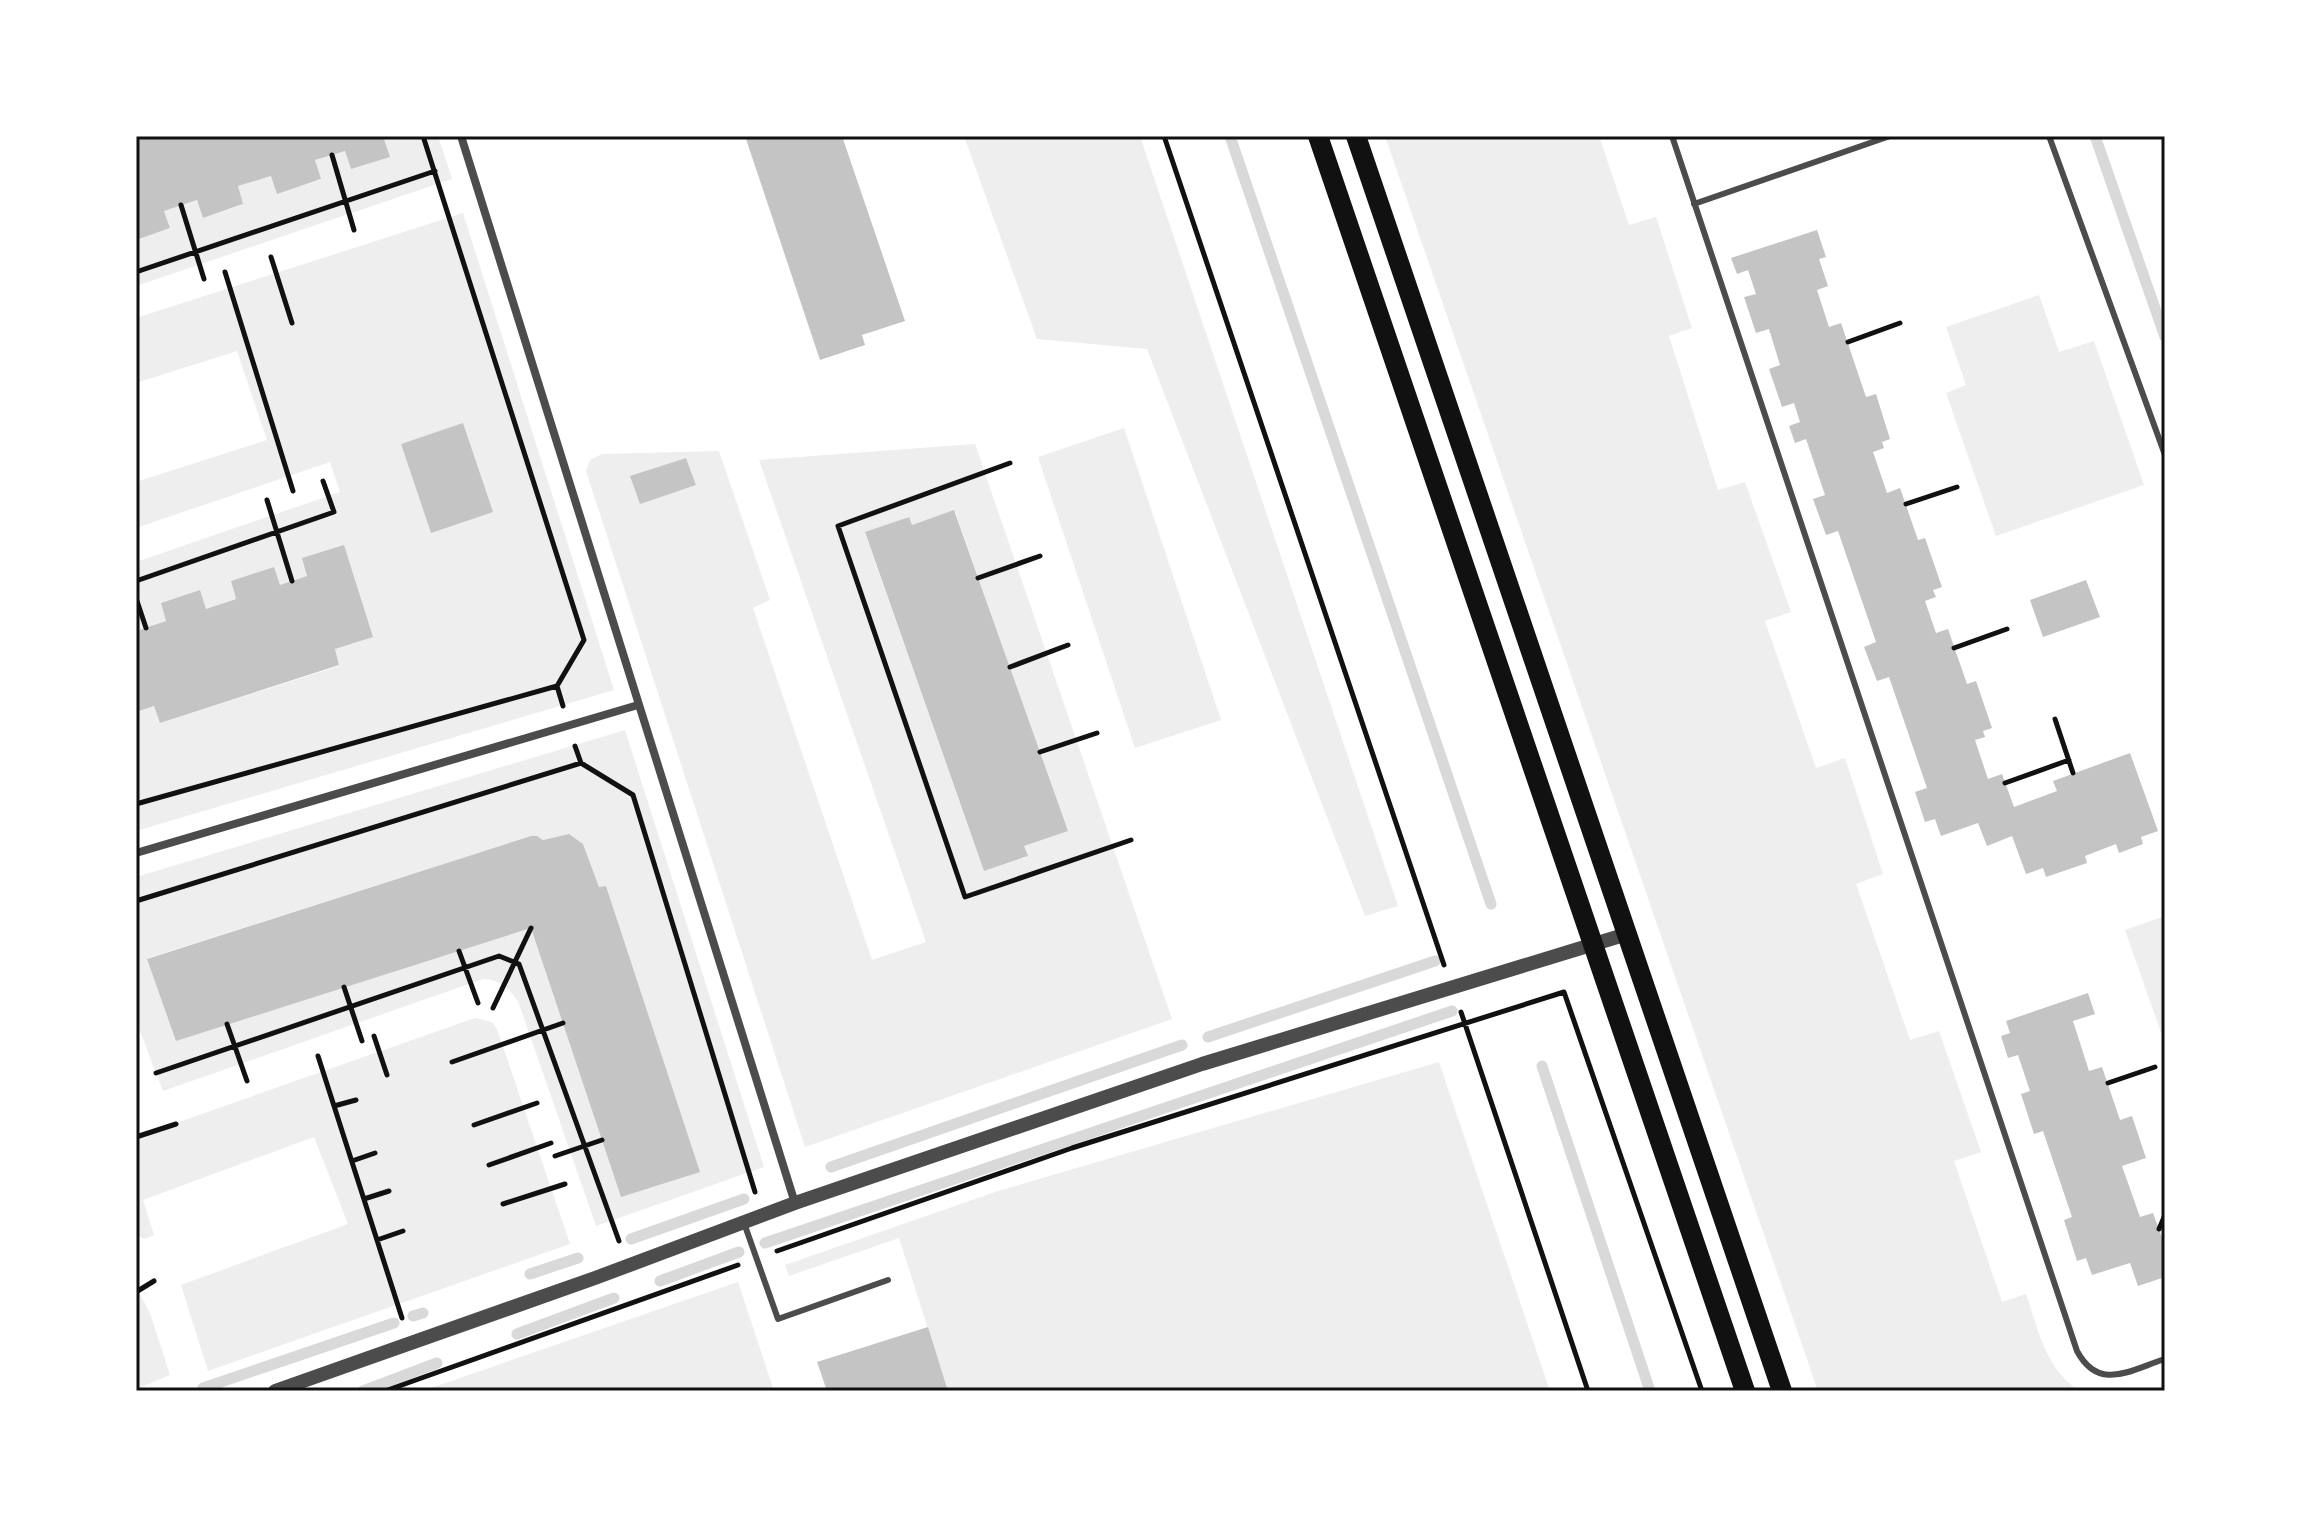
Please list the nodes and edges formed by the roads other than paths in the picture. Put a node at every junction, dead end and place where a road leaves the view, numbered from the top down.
1 (461, 136) edge
2 (1318, 136) edge
3 (1356, 136) edge
4 (1672, 136) edge
5 (1890, 136) edge
6 (2049, 136) edge
7 (1694, 204) junction
8 (2165, 455) edge
9 (638, 705) junction
10 (136, 853) edge
11 (1627, 934) junction
12 (1593, 945) junction
13 (795, 1203) junction
14 (744, 1223) junction
15 (888, 1280) dead end
16 (2165, 1359) edge
17 (275, 1391) edge
18 (1745, 1391) edge
19 (1782, 1391) edge

1 - 9 street
2 - 12 main road
3 - 11 main road
4 - 7 lane
5 - 7 lane
6 - 8 lane
7 - 16 lane
9 - 10 street
9 - 13 street
11 - 12 street
11 - 19 main road
12 - 13 street
12 - 18 main road
13 - 14 street
14 - 15 lane
14 - 17 street

